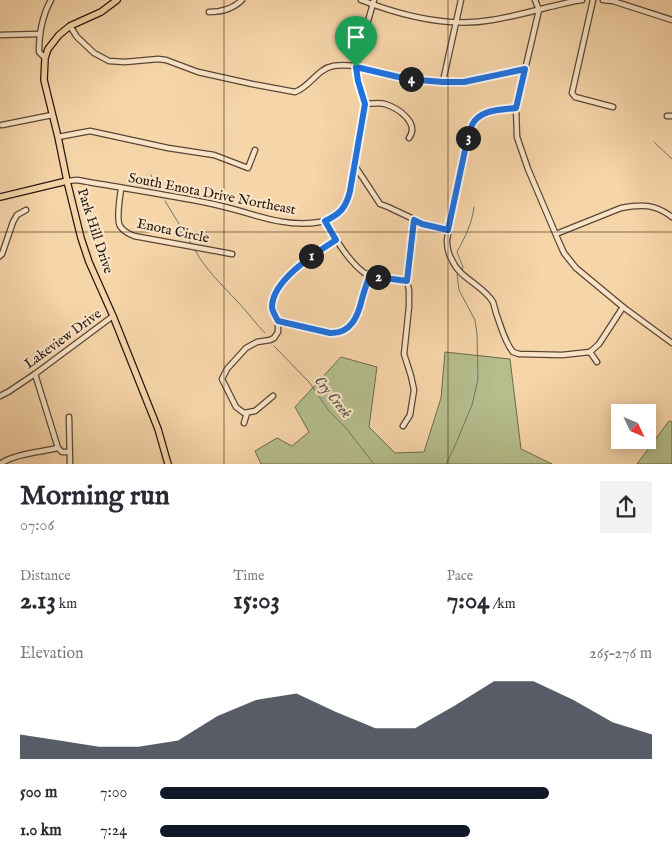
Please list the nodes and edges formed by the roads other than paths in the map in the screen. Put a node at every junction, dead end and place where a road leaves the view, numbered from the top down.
1 (51, 0) edge
2 (117, 0) edge
3 (242, 0) edge
4 (361, 0) edge
5 (461, 0) edge
6 (535, 0) edge
7 (582, 0) edge
8 (593, 0) edge
9 (603, 0) edge
10 (608, 0) edge
11 (373, 2) edge
12 (539, 10) junction
13 (209, 12) dead end
14 (672, 20) edge
15 (456, 22) junction
16 (70, 26) junction
17 (39, 34) junction
18 (0, 35) edge
19 (45, 58) junction
20 (356, 67) junction
21 (525, 69) junction
22 (443, 82) junction
23 (365, 104) junction
24 (613, 107) dead end
25 (516, 108) junction
26 (52, 115) junction
27 (2, 124) dead end
28 (58, 137) junction
29 (409, 138) dead end
30 (255, 150) dead end
31 (355, 166) junction
32 (67, 182) junction
33 (50, 186) junction
34 (121, 189) junction
35 (0, 197) edge
36 (71, 199) junction
37 (26, 210) dead end
38 (672, 217) edge
39 (414, 220) junction
40 (325, 221) junction
41 (448, 230) junction
42 (556, 234) junction
43 (336, 240) junction
44 (232, 254) dead end
45 (0, 256) edge
46 (369, 276) junction
47 (407, 281) junction
48 (623, 307) junction
49 (113, 316) junction
50 (278, 321) junction
51 (672, 344) edge
52 (590, 352) junction
53 (597, 362) dead end
54 (35, 374) junction
55 (0, 396) edge
56 (272, 396) dead end
57 (247, 413) junction
58 (69, 417) dead end
59 (244, 423) dead end
60 (403, 426) dead end
61 (58, 448) junction
62 (69, 452) junction
63 (0, 464) edge
64 (70, 464) edge
65 (168, 464) edge

1 - 17 street, Park Hill Drive
2 - 16 main road
3 - 13 street
4 - 11 street
5 - 15 street
6 - 12 street
7 - 12 street
8 - 24 street
9 - 10 street
10 - 14 street
11 - 15 street
11 - 20 street
12 - 15 street
12 - 21 street
15 - 22 street
16 - 19 main road
16 - 20 street
17 - 18 street
17 - 19 street, Park Hill Drive
19 - 26 main road, Park Hill Drive
20 - 22 street
20 - 23 street
21 - 22 street
21 - 25 street
23 - 29 street
23 - 31 street
25 - 41 street
25 - 42 street
26 - 27 street
26 - 28 main road, Park Hill Drive
28 - 30 street
28 - 32 main road, Park Hill Drive
31 - 39 street
31 - 40 street
32 - 33 main road, South Enota Drive Northeast
32 - 34 street, South Enota Drive Northeast
32 - 36 main road, Park Hill Drive
33 - 35 main road, South Enota Drive Northeast
33 - 36 main road
34 - 40 street, South Enota Drive Northeast
34 - 44 street, Enota Circle
36 - 49 main road, Park Hill Drive
37 - 45 street
38 - 42 street
39 - 41 street
39 - 47 street
40 - 43 street
41 - 52 street
42 - 48 street
43 - 46 street
43 - 50 street
46 - 47 street
46 - 50 street
47 - 60 street
48 - 51 street
48 - 52 street
49 - 54 street, Lakeview Drive
49 - 65 main road, Park Hill Drive
50 - 57 street
52 - 53 street
54 - 55 street, Lakeview Drive
54 - 61 street
56 - 57 street
57 - 59 street
58 - 62 street
61 - 62 street
61 - 63 street
62 - 64 street

